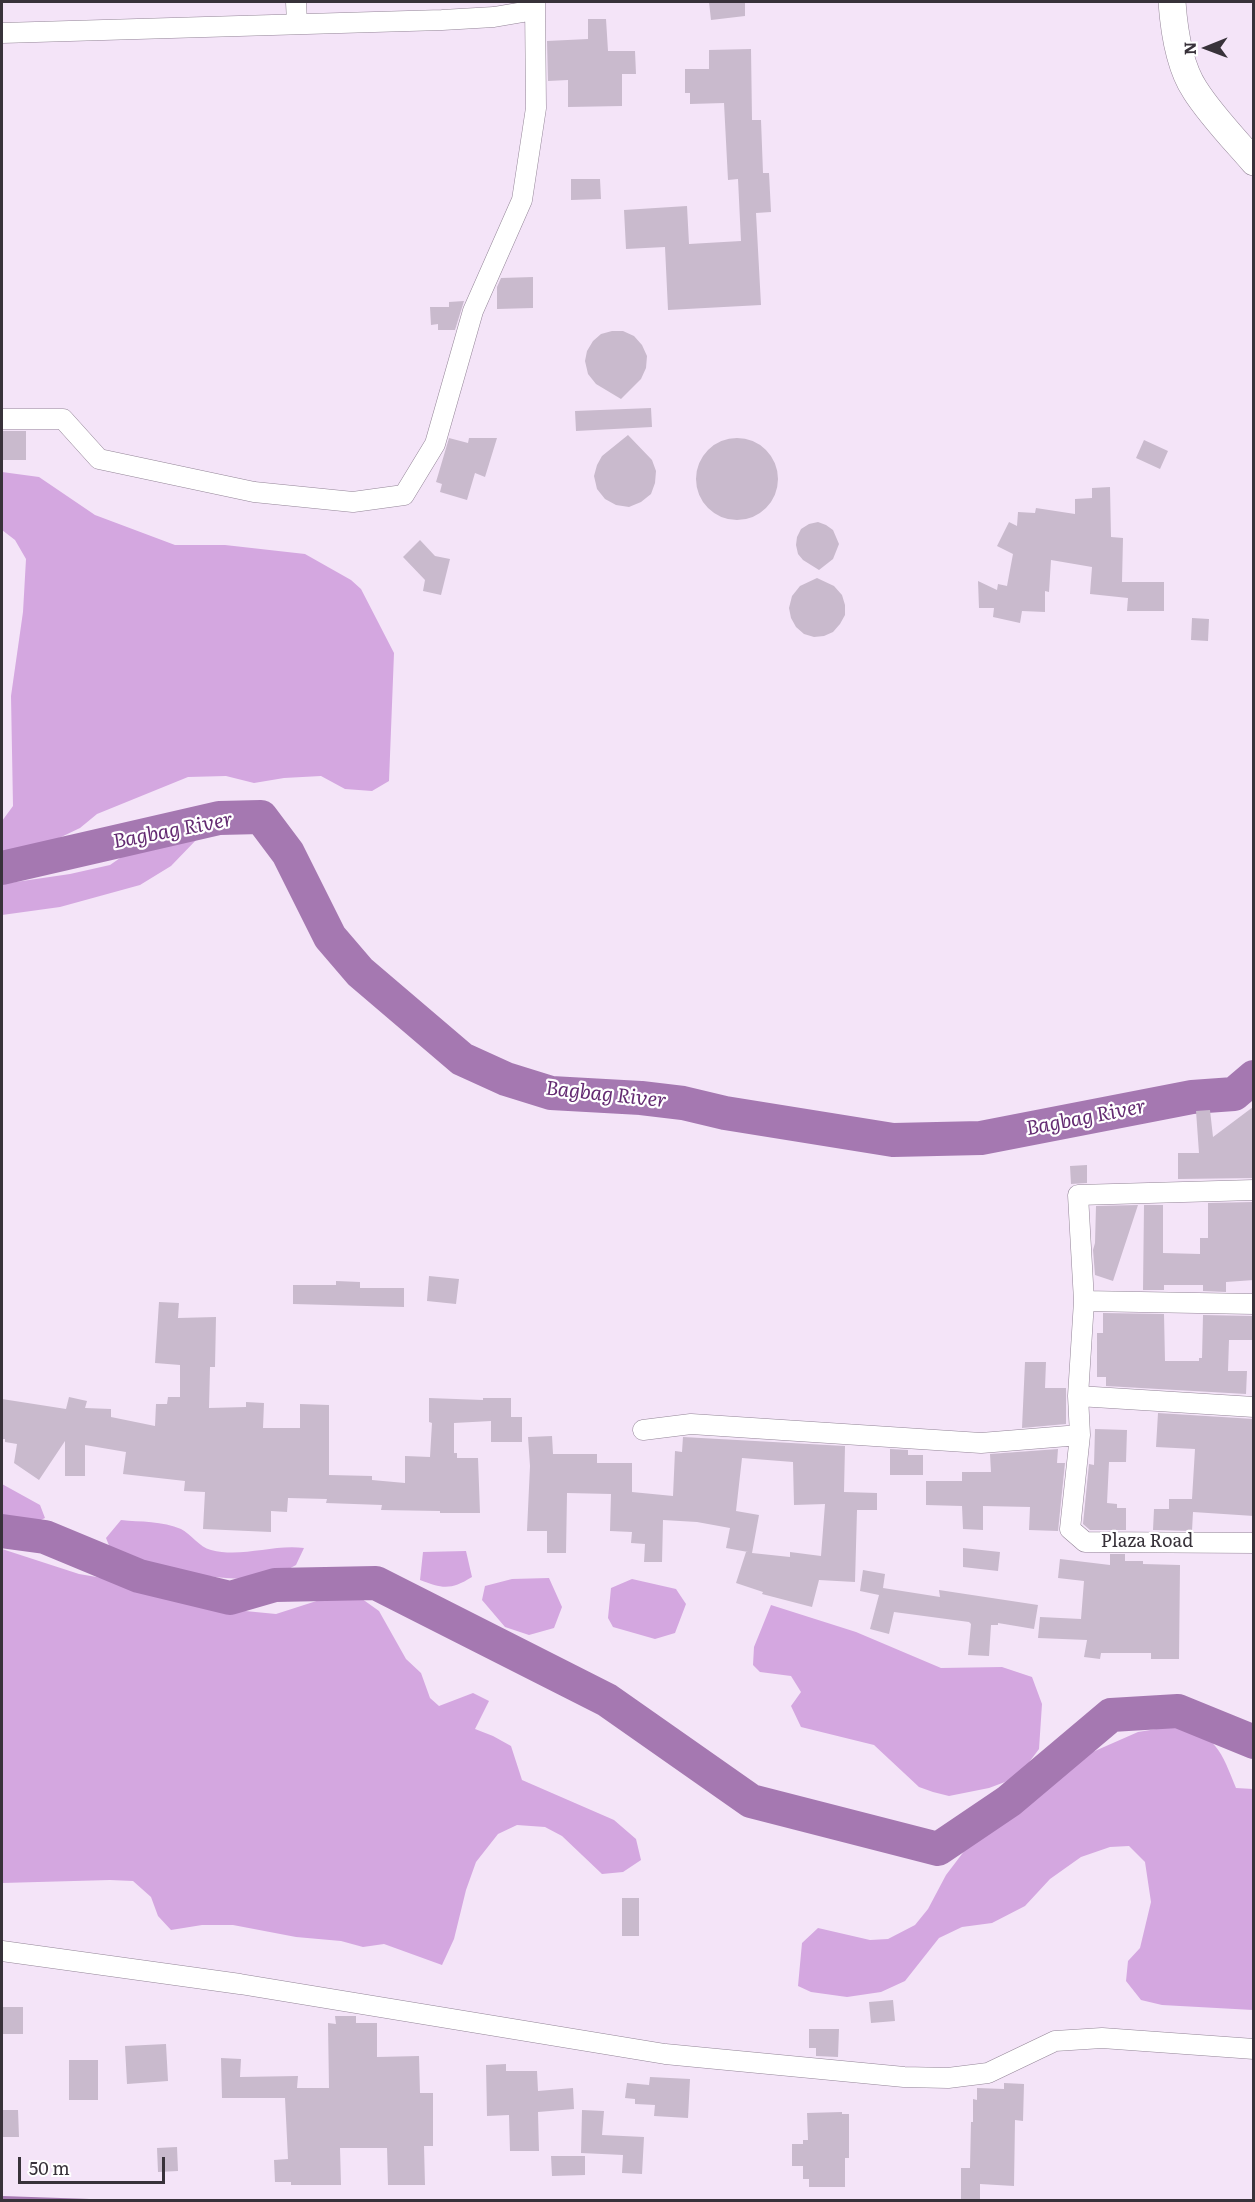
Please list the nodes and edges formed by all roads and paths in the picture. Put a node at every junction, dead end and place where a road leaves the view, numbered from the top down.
1 (296, 2) edge
2 (1172, 2) edge
3 (535, 6) edge
4 (297, 23) junction
5 (2, 33) edge
6 (1254, 162) edge
7 (2, 419) edge
8 (1254, 1190) edge
9 (1084, 1301) junction
10 (1254, 1304) edge
11 (1078, 1396) junction
12 (1254, 1407) edge
13 (643, 1430) dead end
14 (1080, 1435) junction
15 (1254, 1543) edge
16 (2, 1951) edge
17 (1254, 2049) edge

1 - 4 street
2 - 6 street
3 - 4 street
3 - 7 street
4 - 5 street
8 - 9 street, Plaza Road
9 - 10 street
9 - 11 street, Plaza Road
11 - 12 street
11 - 14 street, Plaza Road
13 - 14 street
14 - 15 street, Plaza Road
16 - 17 street

